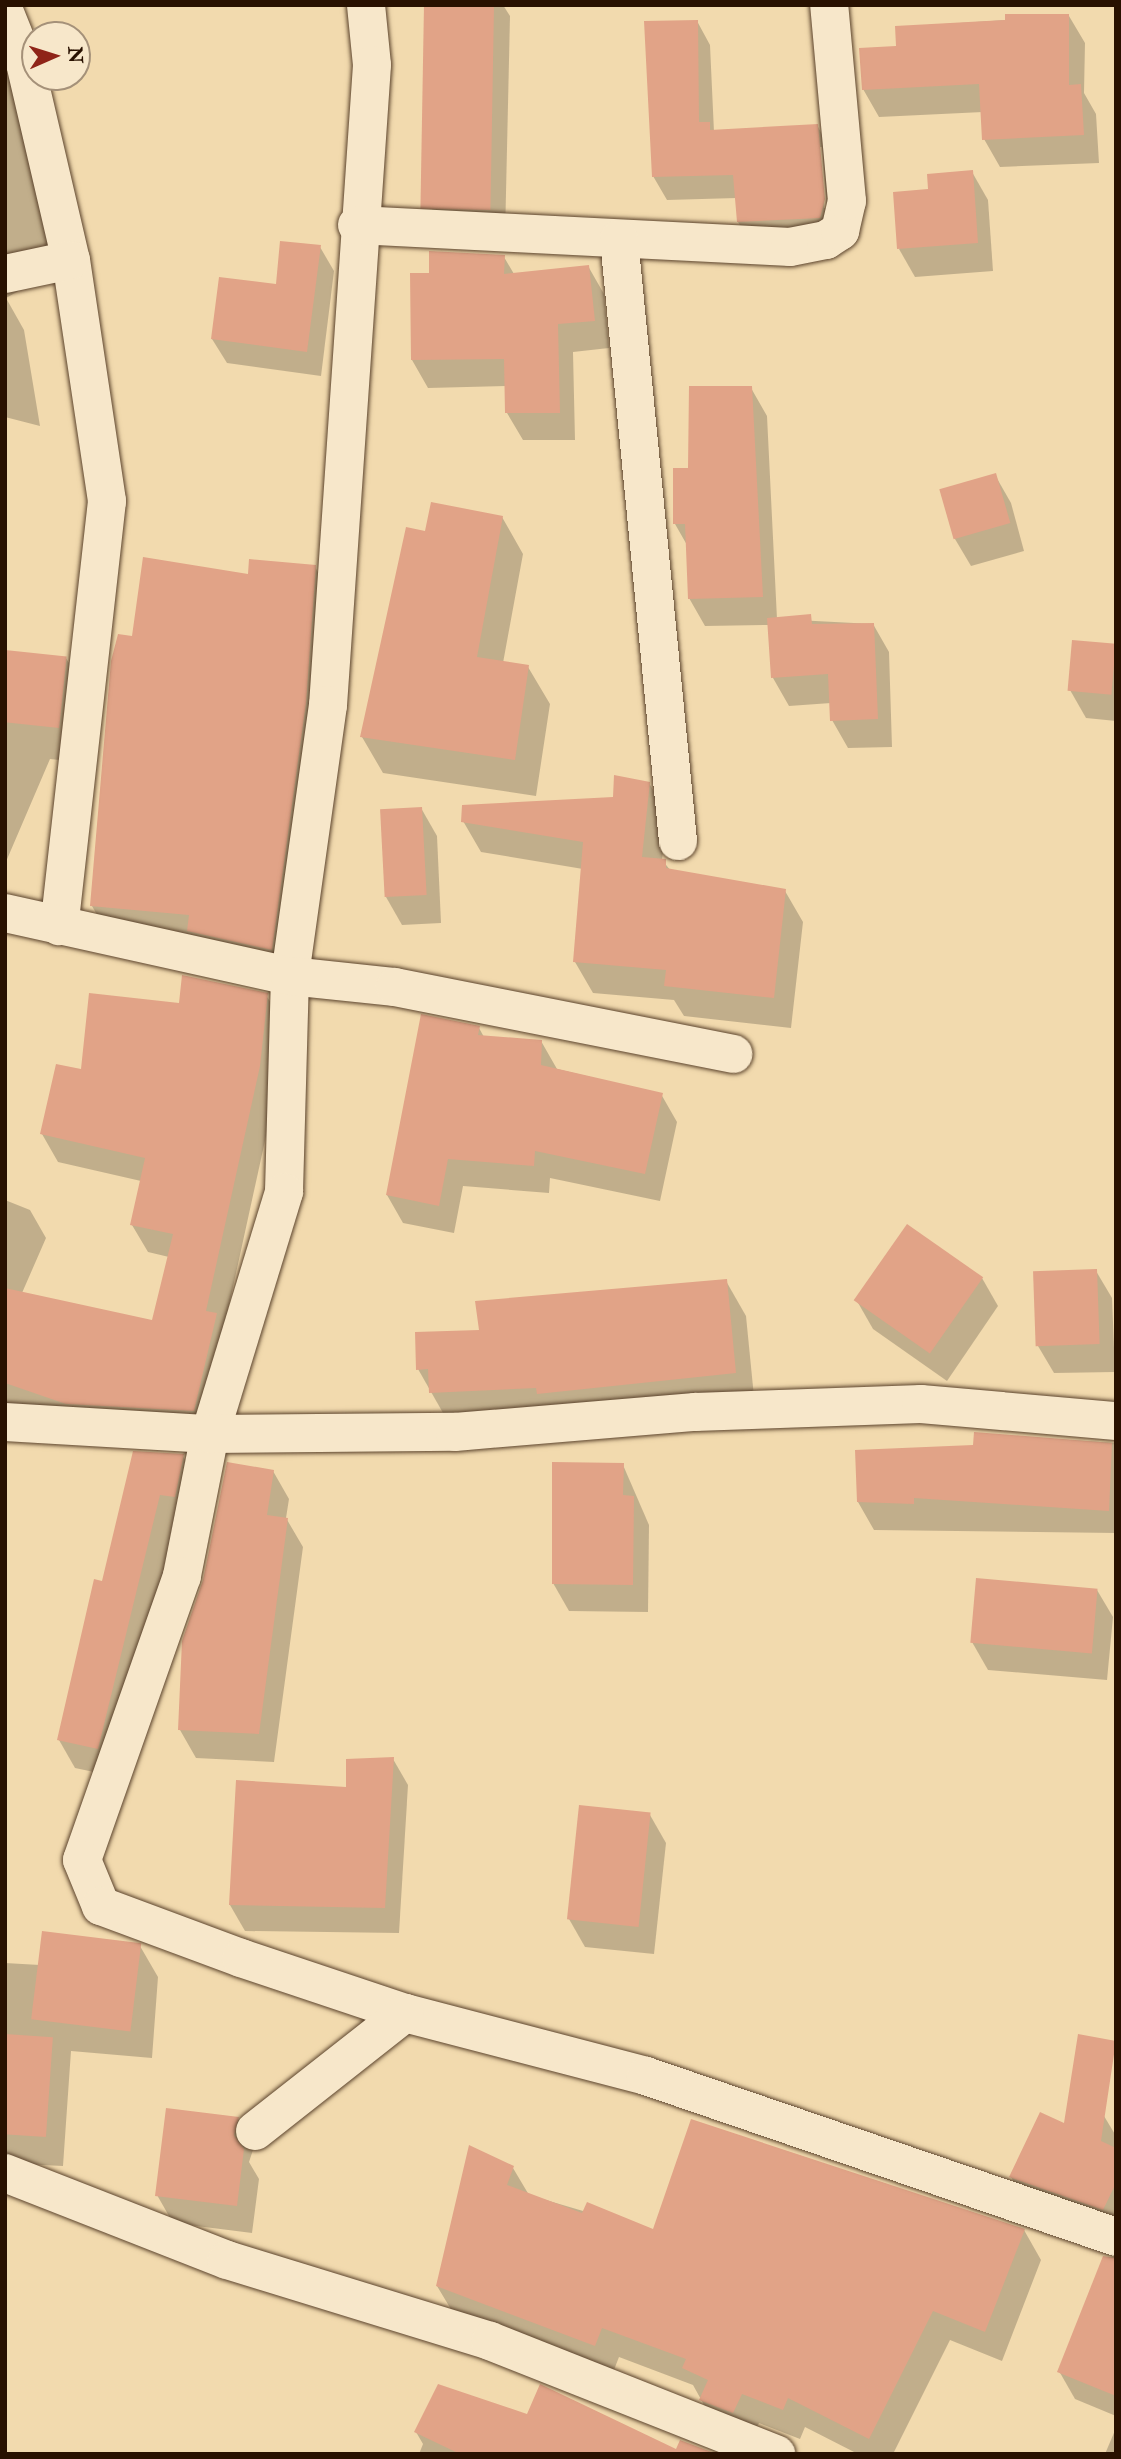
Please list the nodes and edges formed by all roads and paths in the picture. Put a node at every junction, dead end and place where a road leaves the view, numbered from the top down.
1 (366, 5) edge
2 (829, 5) edge
3 (5, 13) edge
4 (357, 225) junction
5 (619, 239) junction
6 (71, 260) junction
7 (5, 274) edge
8 (678, 841) dead end
9 (5, 913) edge
10 (59, 926) junction
11 (290, 976) junction
12 (733, 1054) dead end
13 (1116, 1421) edge
14 (5, 1422) edge
15 (211, 1434) junction
16 (405, 2012) junction
17 (255, 2131) dead end
18 (5, 2173) edge
19 (1116, 2237) edge
20 (776, 2454) edge

1 - 4 street
2 - 5 street
3 - 6 street
4 - 5 street
4 - 11 street
5 - 8 street
6 - 7 street
6 - 10 street
9 - 10 street
10 - 11 street
11 - 12 street
11 - 15 street
13 - 15 street
14 - 15 street
15 - 16 street
16 - 17 street
16 - 19 street
18 - 20 street

